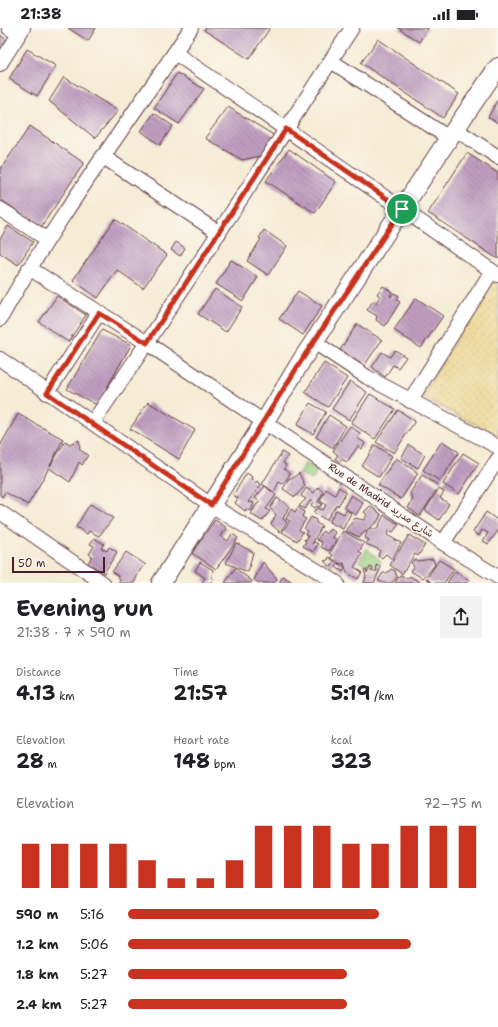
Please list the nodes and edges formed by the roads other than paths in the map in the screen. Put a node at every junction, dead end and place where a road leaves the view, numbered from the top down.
1 (191, 28) edge
2 (352, 28) edge
3 (17, 30) edge
4 (175, 53) junction
5 (331, 61) junction
6 (0, 64) edge
7 (498, 67) edge
8 (286, 129) junction
9 (452, 133) junction
10 (102, 156) junction
11 (498, 157) edge
12 (0, 209) edge
13 (402, 209) junction
14 (219, 233) junction
15 (47, 239) junction
16 (29, 268) junction
17 (495, 273) edge
18 (99, 313) junction
19 (0, 319) edge
20 (314, 342) junction
21 (147, 343) junction
22 (0, 359) edge
23 (47, 393) junction
24 (410, 401) junction
25 (265, 421) junction
26 (93, 422) junction
27 (498, 447) edge
28 (498, 459) edge
29 (211, 505) junction
30 (0, 512) edge
31 (444, 543) junction
32 (498, 577) edge
33 (331, 581) edge
34 (103, 583) edge
35 (161, 583) edge

1 - 4 street
2 - 5 street
3 - 6 street
4 - 8 street
4 - 10 street
5 - 8 street
5 - 9 street
7 - 9 street
8 - 13 street
8 - 14 street
9 - 11 street
9 - 13 street
10 - 14 street
10 - 15 street
12 - 15 street
13 - 17 street
13 - 20 street
14 - 21 street
15 - 16 street
16 - 18 street, Rue de Madrid شارع مدريد
16 - 19 street
17 - 24 street
18 - 21 street, Rue de Madrid شارع مدريد
18 - 23 street
20 - 24 street
20 - 25 street
21 - 25 street, Rue de Madrid شارع مدريد
21 - 26 street
22 - 23 street
23 - 26 street
24 - 27 street
25 - 29 street
25 - 31 street, Rue de Madrid شارع مدريد
26 - 29 street
28 - 31 street
29 - 33 street
29 - 35 street
30 - 34 street
31 - 32 street, Rue de Madrid شارع مدريد

